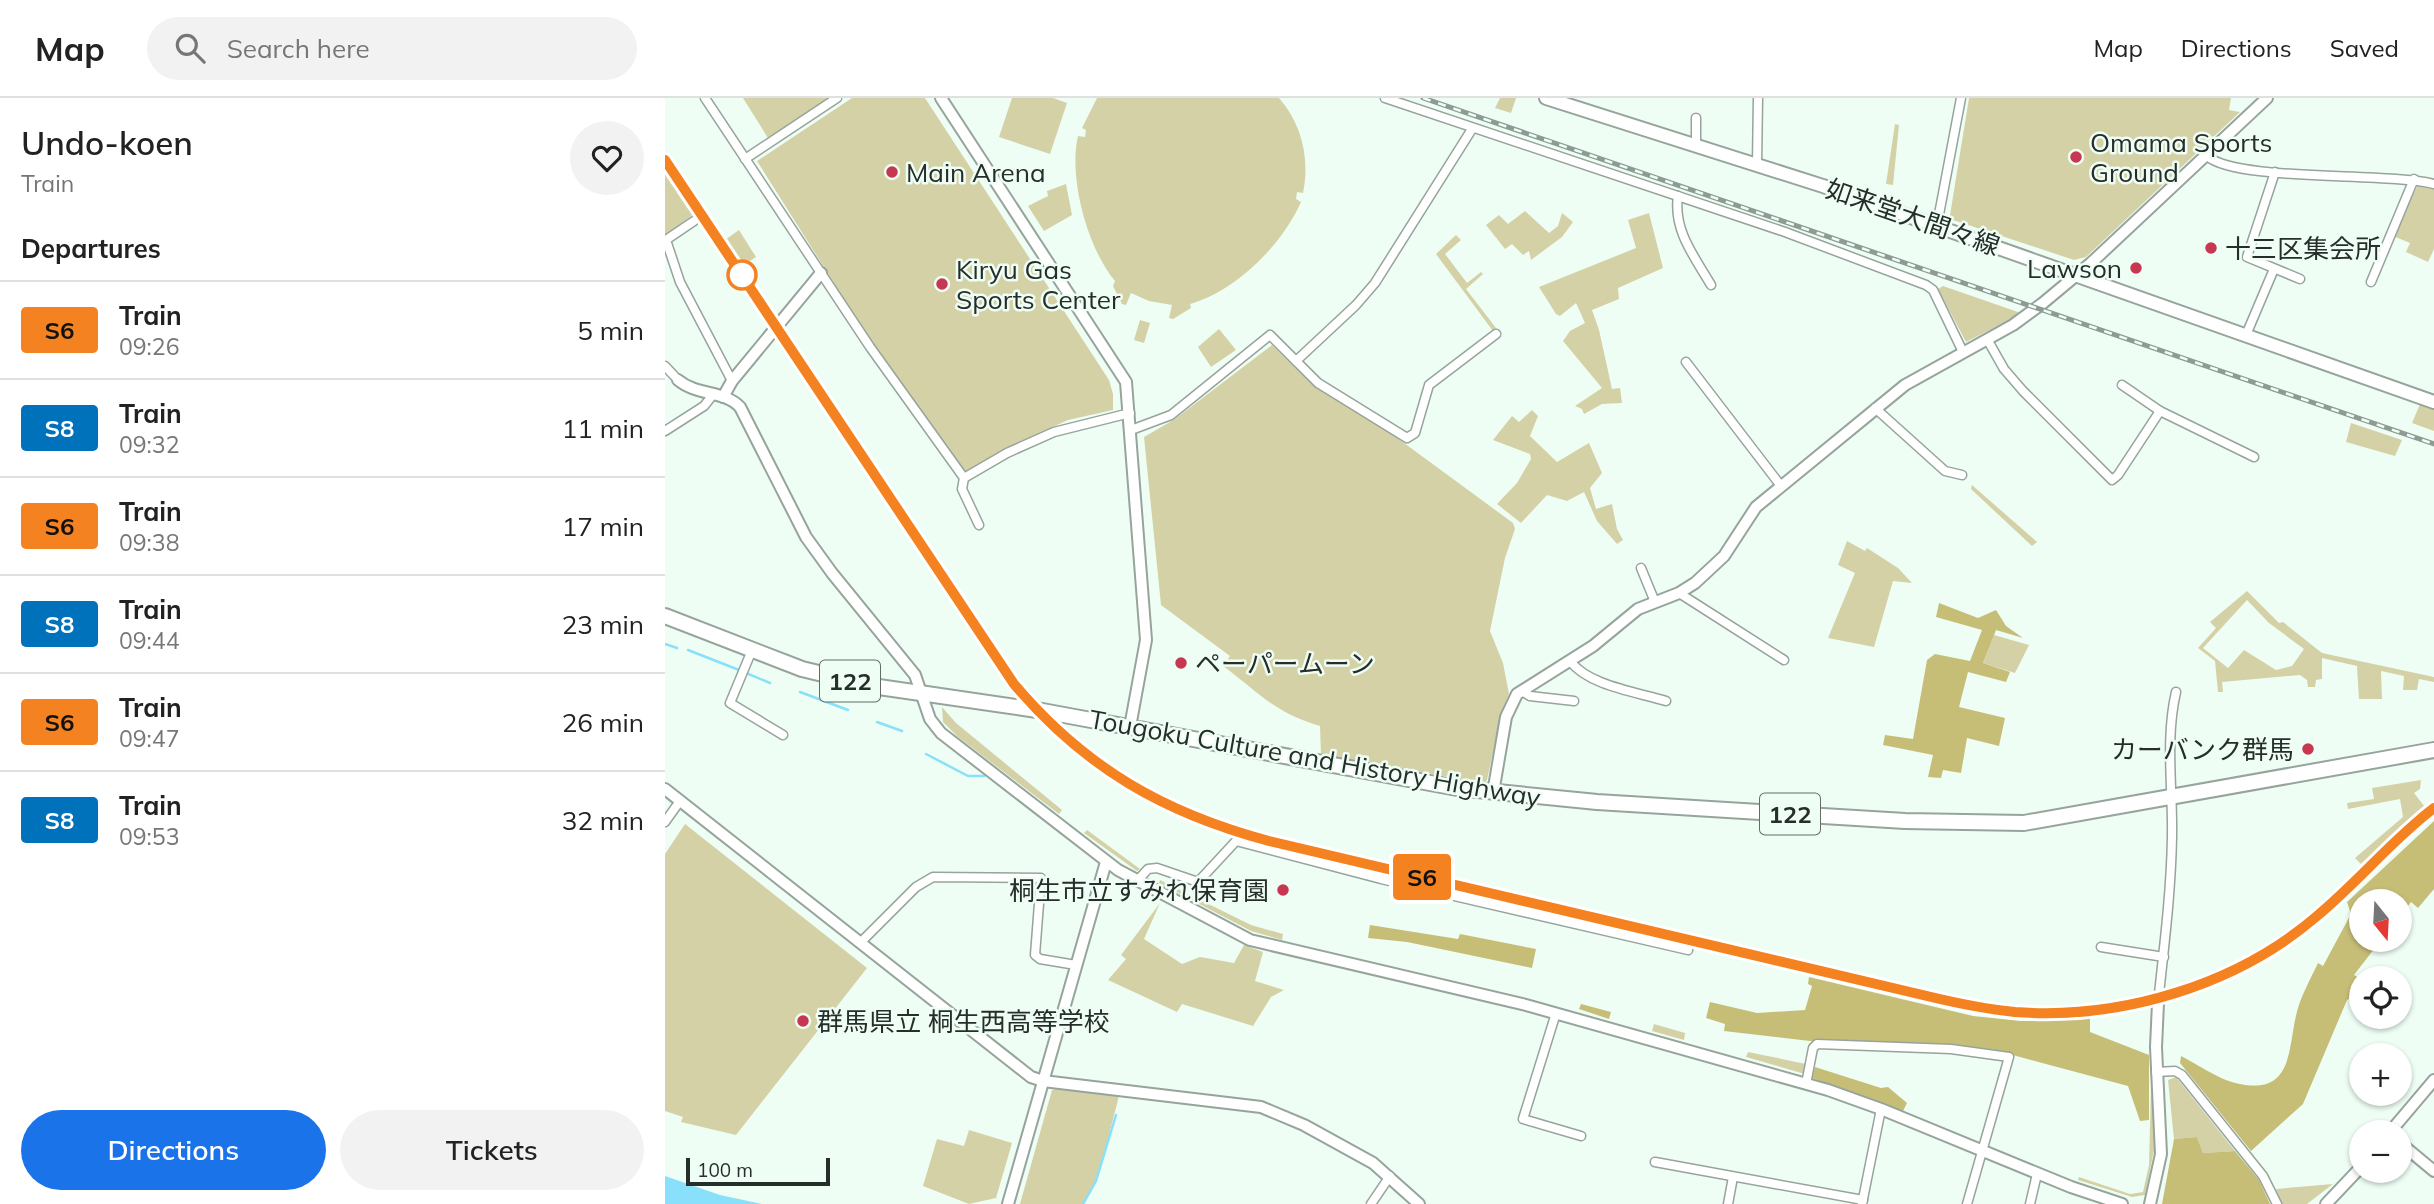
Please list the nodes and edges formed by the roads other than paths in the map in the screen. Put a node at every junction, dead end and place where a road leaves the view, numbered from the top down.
1 (705, 98) edge
2 (837, 98) edge
3 (941, 98) edge
4 (1385, 98) edge
5 (1546, 98) edge
6 (1758, 98) edge
7 (1961, 98) edge
8 (2267, 98) edge
9 (1696, 118) dead end
10 (1472, 129) junction
11 (1696, 145) junction
12 (2207, 156) junction
13 (745, 159) junction
14 (1757, 164) junction
15 (2275, 172) junction
16 (2414, 179) junction
17 (2434, 184) edge
18 (1678, 196) junction
19 (694, 221) dead end
20 (1937, 225) junction
21 (2274, 269) junction
22 (821, 273) junction
23 (2077, 274) junction
24 (2299, 279) dead end
25 (2371, 282) dead end
26 (1711, 285) dead end
27 (1496, 334) dead end
28 (2246, 335) junction
29 (1987, 339) junction
30 (1963, 352) junction
31 (1296, 361) junction
32 (1686, 362) dead end
33 (665, 366) edge
34 (678, 380) joint
35 (732, 381) junction
36 (2122, 385) dead end
37 (718, 396) junction
38 (2434, 402) edge
39 (1875, 408) junction
40 (2160, 411) junction
41 (1130, 413) junction
42 (1131, 430) junction
43 (665, 431) edge
44 (2254, 457) dead end
45 (1962, 475) dead end
46 (964, 478) junction
47 (1781, 486) junction
48 (979, 525) dead end
49 (1641, 568) dead end
50 (1679, 593) junction
51 (1655, 602) junction
52 (665, 616) edge
53 (753, 650) junction
54 (1784, 660) dead end
55 (1570, 661) junction
56 (1522, 691) junction
57 (2176, 692) dead end
58 (922, 693) junction
59 (1574, 701) dead end
60 (1666, 701) dead end
61 (1130, 727) junction
62 (783, 735) dead end
63 (2434, 750) edge
64 (665, 789) edge
65 (1493, 793) junction
66 (2173, 797) junction
67 (680, 801) junction
68 (665, 822) edge
69 (1106, 862) junction
70 (1137, 881) junction
71 (861, 942) junction
72 (2101, 947) dead end
73 (1688, 950) dead end
74 (2164, 957) junction
75 (1076, 965) junction
76 (2158, 1003) joint
77 (1556, 1013) junction
78 (2157, 1072) junction
79 (2434, 1080) edge
80 (1043, 1081) junction
81 (1806, 1084) junction
82 (1881, 1109) junction
83 (2400, 1120) edge
84 (1581, 1136) dead end
85 (1982, 1152) junction
86 (2412, 1153) edge
87 (1655, 1162) dead end
88 (2434, 1171) edge
89 (2037, 1174) junction
90 (1390, 1176) junction
91 (1733, 1177) junction
92 (2349, 1180) edge
93 (1863, 1202) edge
94 (1008, 1204) edge
95 (1371, 1204) edge
96 (1419, 1204) edge
97 (1728, 1204) edge
98 (1967, 1204) edge
99 (2030, 1204) edge
100 (2122, 1204) edge
101 (2150, 1204) edge
102 (2277, 1204) edge
103 (2326, 1204) edge

1 - 13 street
2 - 13 street
3 - 41 street
4 - 10 street
5 - 11 main road, 如来堂大間々線
6 - 14 street
7 - 20 street
8 - 12 street
9 - 11 street
10 - 18 street
10 - 31 street
11 - 14 main road, 如来堂大間々線
12 - 15 street
12 - 23 street
13 - 22 street
14 - 20 main road, 如来堂大間々線
15 - 16 street
15 - 21 street
16 - 17 street
16 - 25 street
18 - 26 street
18 - 30 street
19 - 35 street
20 - 23 main road, 如来堂大間々線
21 - 24 street
21 - 28 street
22 - 35 street
22 - 46 street
23 - 28 main road, 如来堂大間々線
23 - 29 street
27 - 31 street
28 - 38 main road, 如来堂大間々線
29 - 30 street
29 - 40 street
30 - 39 street
31 - 42 street
32 - 47 street
33 - 34 street
34 - 37 street
35 - 37 street
36 - 40 street
37 - 43 street
37 - 58 street
39 - 45 street
39 - 47 street
40 - 44 street
41 - 42 street
41 - 46 street
42 - 61 street
46 - 48 street
47 - 50 street
49 - 51 street
50 - 51 street
50 - 54 street
51 - 55 street
52 - 53 highway, Tougoku Culture and History Highway / 122
53 - 58 highway, Tougoku Culture and History Highway / 122
53 - 62 street
55 - 56 street
55 - 60 street
56 - 59 street
56 - 65 street
57 - 66 street
58 - 61 highway, Tougoku Culture and History Highway / 122
58 - 69 street
61 - 65 highway, Tougoku Culture and History Highway / 122
63 - 66 highway, Tougoku Culture and History Highway / 122
64 - 67 street
65 - 66 highway, Tougoku Culture and History Highway / 122
66 - 74 street
67 - 68 street
67 - 71 street
69 - 70 street
69 - 75 street
70 - 73 street
70 - 77 street
71 - 75 street
71 - 80 street
72 - 74 street
74 - 76 street
75 - 80 street
76 - 78 street
77 - 81 street
77 - 84 street
78 - 101 street
78 - 102 street
79 - 83 street
80 - 90 street
80 - 94 street
81 - 82 street
81 - 85 street
82 - 85 street
82 - 93 street
85 - 89 street
85 - 98 street
86 - 88 street
87 - 91 street
89 - 99 street
89 - 100 street
90 - 95 street
90 - 96 street
91 - 93 street
91 - 97 street
92 - 103 street

